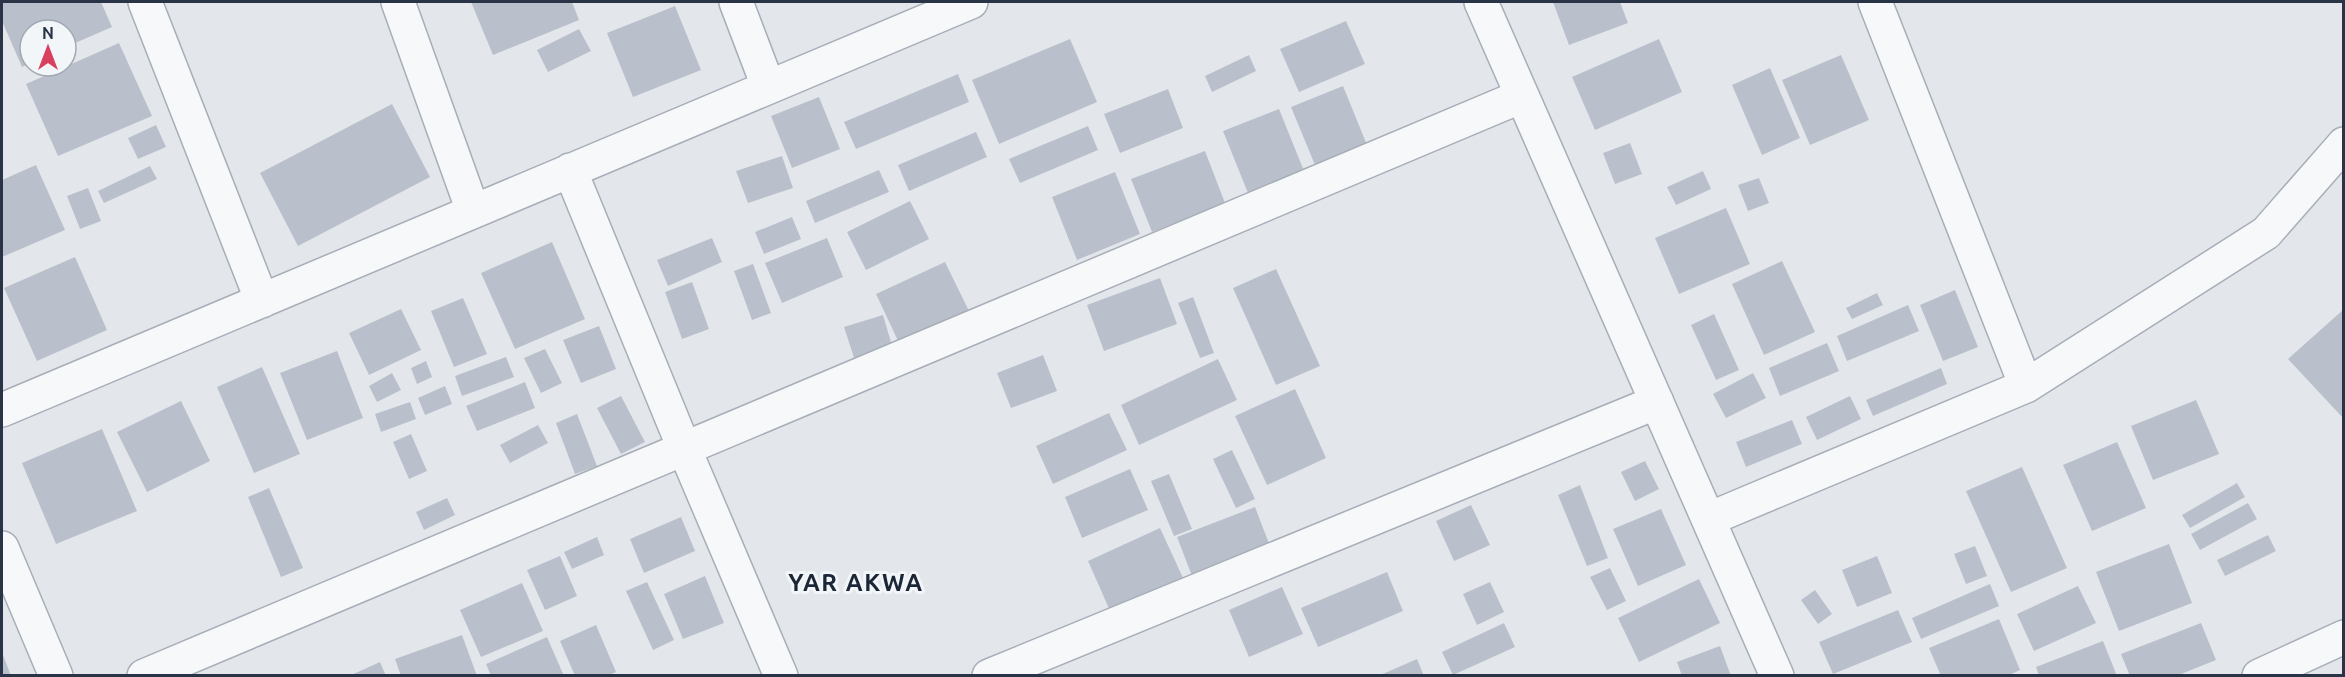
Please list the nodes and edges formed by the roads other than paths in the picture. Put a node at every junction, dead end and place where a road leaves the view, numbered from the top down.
1 (145, 2) edge
2 (398, 2) edge
3 (736, 2) edge
4 (971, 2) edge
5 (1481, 2) edge
6 (1875, 2) edge
7 (768, 86) junction
8 (1522, 96) junction
9 (2343, 144) edge
10 (570, 170) junction
11 (473, 211) junction
12 (262, 300) junction
13 (2026, 386) junction
14 (1657, 402) junction
15 (2, 411) edge
16 (684, 448) junction
17 (1709, 519) junction
18 (2, 548) edge
19 (2343, 637) edge
20 (56, 675) edge
21 (144, 675) edge
22 (781, 675) edge
23 (989, 675) edge
24 (1777, 675) edge
25 (2259, 675) edge

1 - 12 street
2 - 11 street
3 - 7 street
4 - 7 street
5 - 8 street
6 - 13 street
7 - 10 street
8 - 14 street
8 - 16 street
9 - 13 street
10 - 11 street
10 - 16 street
11 - 12 street
12 - 15 street
13 - 17 street
14 - 17 street
14 - 23 street
16 - 21 street
16 - 22 street
17 - 24 street
18 - 20 street
19 - 25 street

